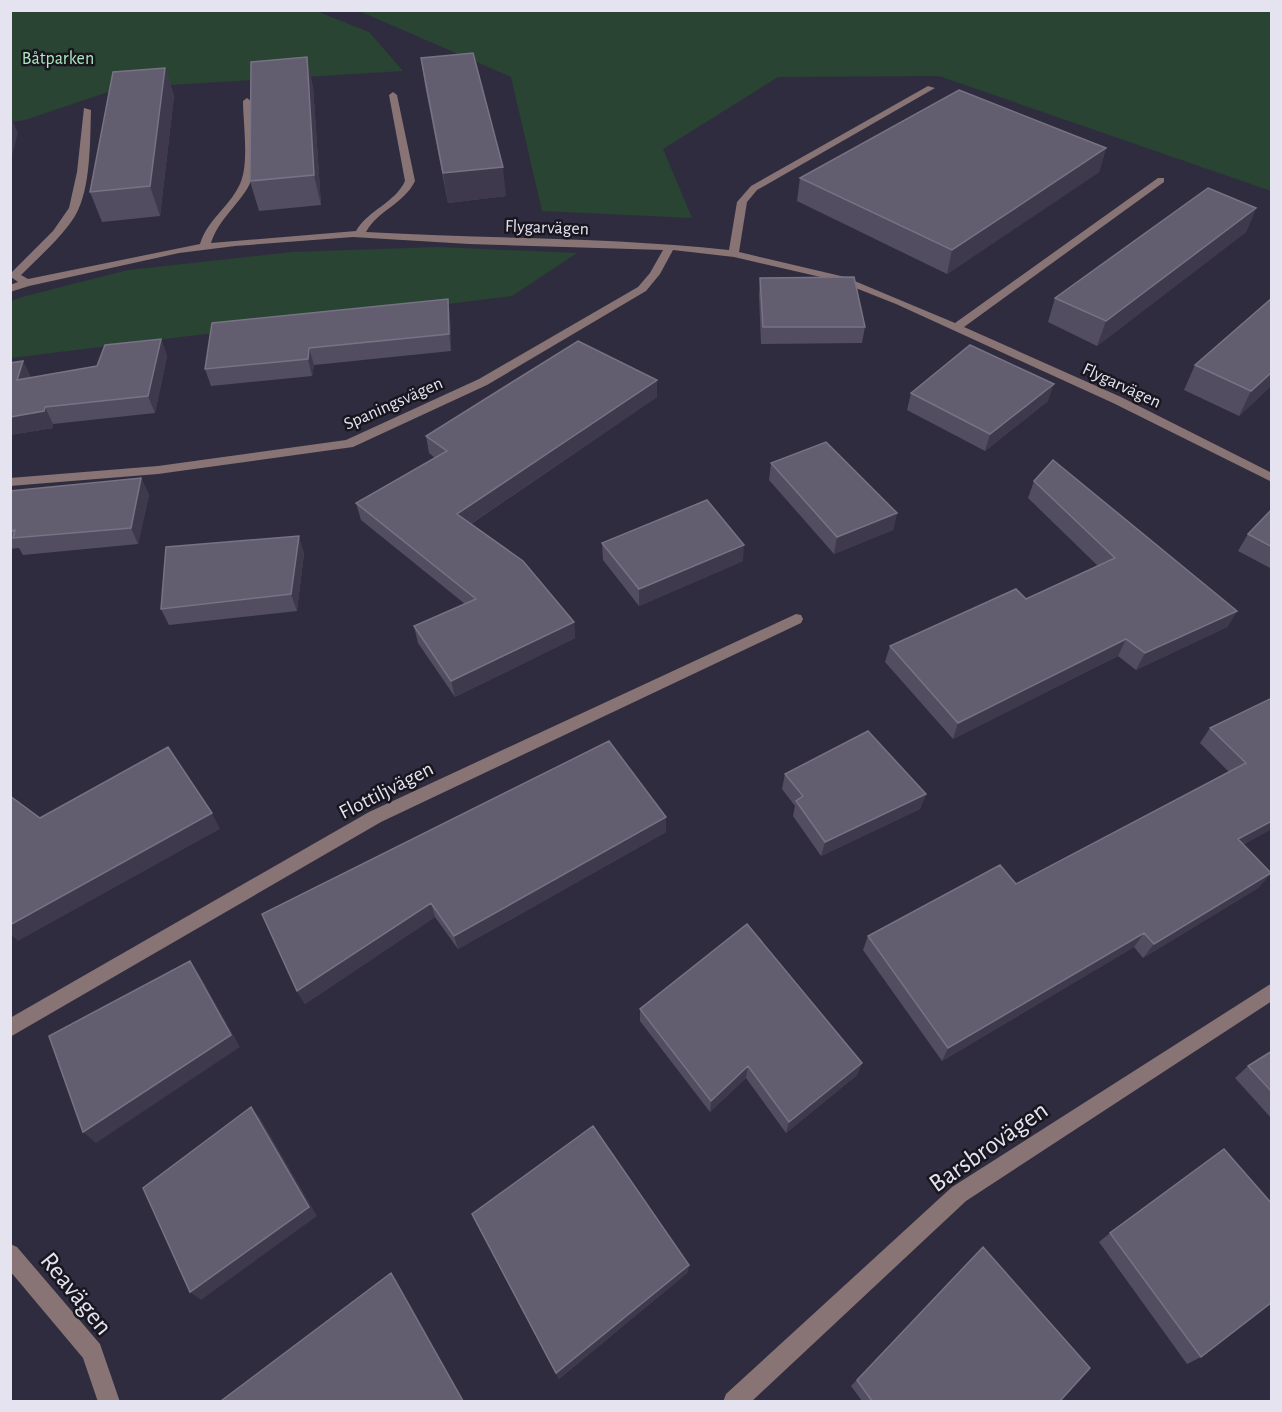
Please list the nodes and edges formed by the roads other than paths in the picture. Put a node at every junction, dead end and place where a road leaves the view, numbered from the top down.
1 (931, 88) dead end
2 (393, 95) dead end
3 (247, 101) dead end
4 (87, 110) dead end
5 (1161, 180) dead end
6 (360, 234) junction
7 (204, 247) junction
8 (670, 247) junction
9 (734, 254) junction
10 (26, 284) junction
11 (10, 289) edge
12 (955, 328) junction
13 (1272, 478) edge
14 (10, 482) edge
15 (796, 619) dead end
16 (1272, 991) edge
17 (10, 1028) edge
18 (10, 1254) edge
19 (109, 1401) edge
20 (734, 1401) edge

1 - 9 street
2 - 6 street
3 - 7 street
4 - 10 street
5 - 12 street
6 - 7 street, Flygarvägen
6 - 8 street, Flygarvägen
7 - 10 street, Flygarvägen
8 - 9 street, Flygarvägen
8 - 14 street, Spaningsvägen
9 - 12 street, Flygarvägen
10 - 11 street, Flygarvägen
12 - 13 street, Flygarvägen
15 - 17 street, Flottiljvägen
16 - 20 street, Barsbrovägen
18 - 19 street, Reavägen

